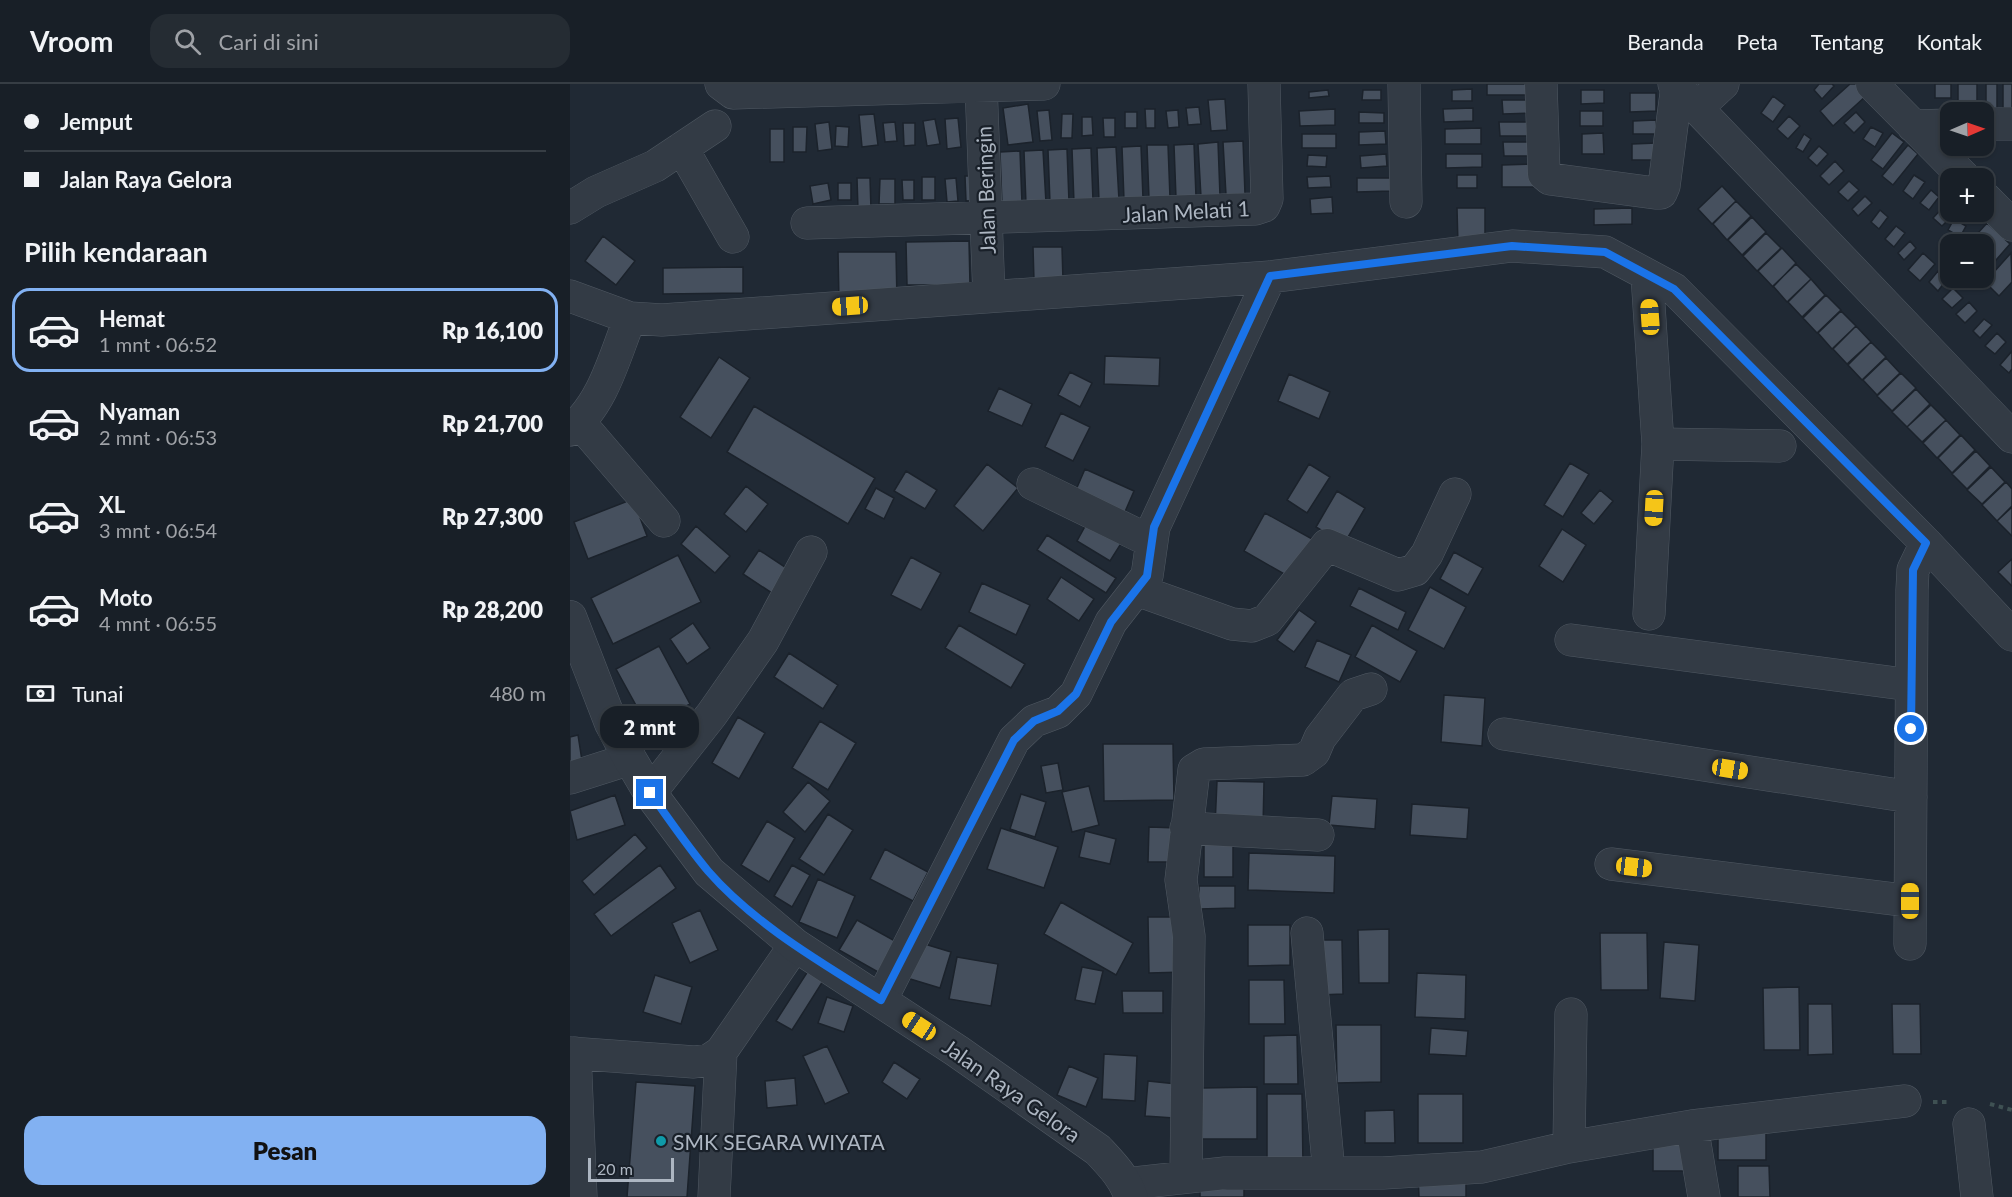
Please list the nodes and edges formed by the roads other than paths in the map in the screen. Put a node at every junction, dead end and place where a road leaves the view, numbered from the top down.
1 (721, 84) edge
2 (1044, 84) edge
3 (1264, 84) edge
4 (1404, 84) edge
5 (1541, 84) edge
6 (1723, 84) edge
7 (1872, 84) edge
8 (981, 86) edge
9 (1682, 91) edge
10 (1994, 124) edge
11 (2012, 124) edge
12 (1940, 125) edge
13 (715, 126) dead end
14 (1913, 126) junction
15 (682, 148) junction
16 (1955, 168) edge
17 (1406, 202) dead end
18 (570, 207) edge
19 (1994, 207) edge
20 (985, 219) junction
21 (807, 223) dead end
22 (2012, 225) edge
23 (734, 237) dead end
24 (1647, 275) junction
25 (1270, 276) junction
26 (570, 296) edge
27 (988, 296) junction
28 (630, 318) junction
29 (575, 427) edge
30 (2012, 437) edge
31 (1658, 444) junction
32 (1780, 446) dead end
33 (1033, 484) dead end
34 (1455, 494) dead end
35 (664, 521) dead end
36 (1150, 541) junction
37 (1926, 543) junction
38 (811, 552) dead end
39 (1137, 590) junction
40 (1649, 614) dead end
41 (570, 617) edge
42 (2012, 635) edge
43 (1571, 640) dead end
44 (1911, 685) junction
45 (1371, 689) dead end
46 (1504, 734) dead end
47 (630, 759) junction
48 (570, 778) edge
49 (650, 793) junction
50 (1911, 797) junction
51 (1186, 828) junction
52 (1318, 834) dead end
53 (1611, 864) dead end
54 (1910, 901) junction
55 (1307, 933) dead end
56 (1910, 944) dead end
57 (795, 945) junction
58 (881, 1000) junction
59 (1571, 1014) dead end
60 (721, 1052) junction
61 (573, 1053) edge
62 (1905, 1101) dead end
63 (1969, 1124) dead end
64 (1692, 1126) junction
65 (1569, 1148) junction
66 (1329, 1173) junction
67 (1186, 1176) junction
68 (1385, 1185) edge
69 (1128, 1190) edge
70 (578, 1194) edge
71 (714, 1197) edge
72 (1704, 1197) edge
73 (1977, 1197) edge

1 - 8 street
2 - 8 street
3 - 20 street, Jalan Melati 1
4 - 17 street
5 - 9 street
6 - 9 street
7 - 14 street
8 - 20 street, Jalan Beringin
9 - 30 street
10 - 11 street
12 - 14 street
13 - 15 street
14 - 16 street
15 - 18 street
15 - 23 street
19 - 22 street
20 - 21 street
20 - 27 street, Jalan Beringin
24 - 25 street
24 - 31 street
24 - 37 street
25 - 27 street
25 - 36 street
26 - 28 street
27 - 28 street
28 - 29 street
29 - 35 street
31 - 32 street
31 - 40 street
33 - 36 street
34 - 39 street
36 - 39 street
37 - 42 street
37 - 44 street
38 - 49 street
39 - 58 street
41 - 47 street, Jalan Raya Gelora
43 - 44 street
44 - 50 street
45 - 51 street
46 - 50 street
47 - 48 street
47 - 49 street, Jalan Raya Gelora
49 - 57 street, Jalan Raya Gelora
50 - 54 street
51 - 52 street
51 - 67 street
53 - 54 street
54 - 56 street
55 - 66 street
57 - 58 street, Jalan Raya Gelora
57 - 60 street
58 - 69 street, Jalan Raya Gelora
59 - 65 street
60 - 61 street
60 - 71 street
61 - 70 street
62 - 64 street
63 - 73 street
64 - 65 street
64 - 72 street
65 - 68 street
66 - 67 street
66 - 68 street
67 - 69 street

